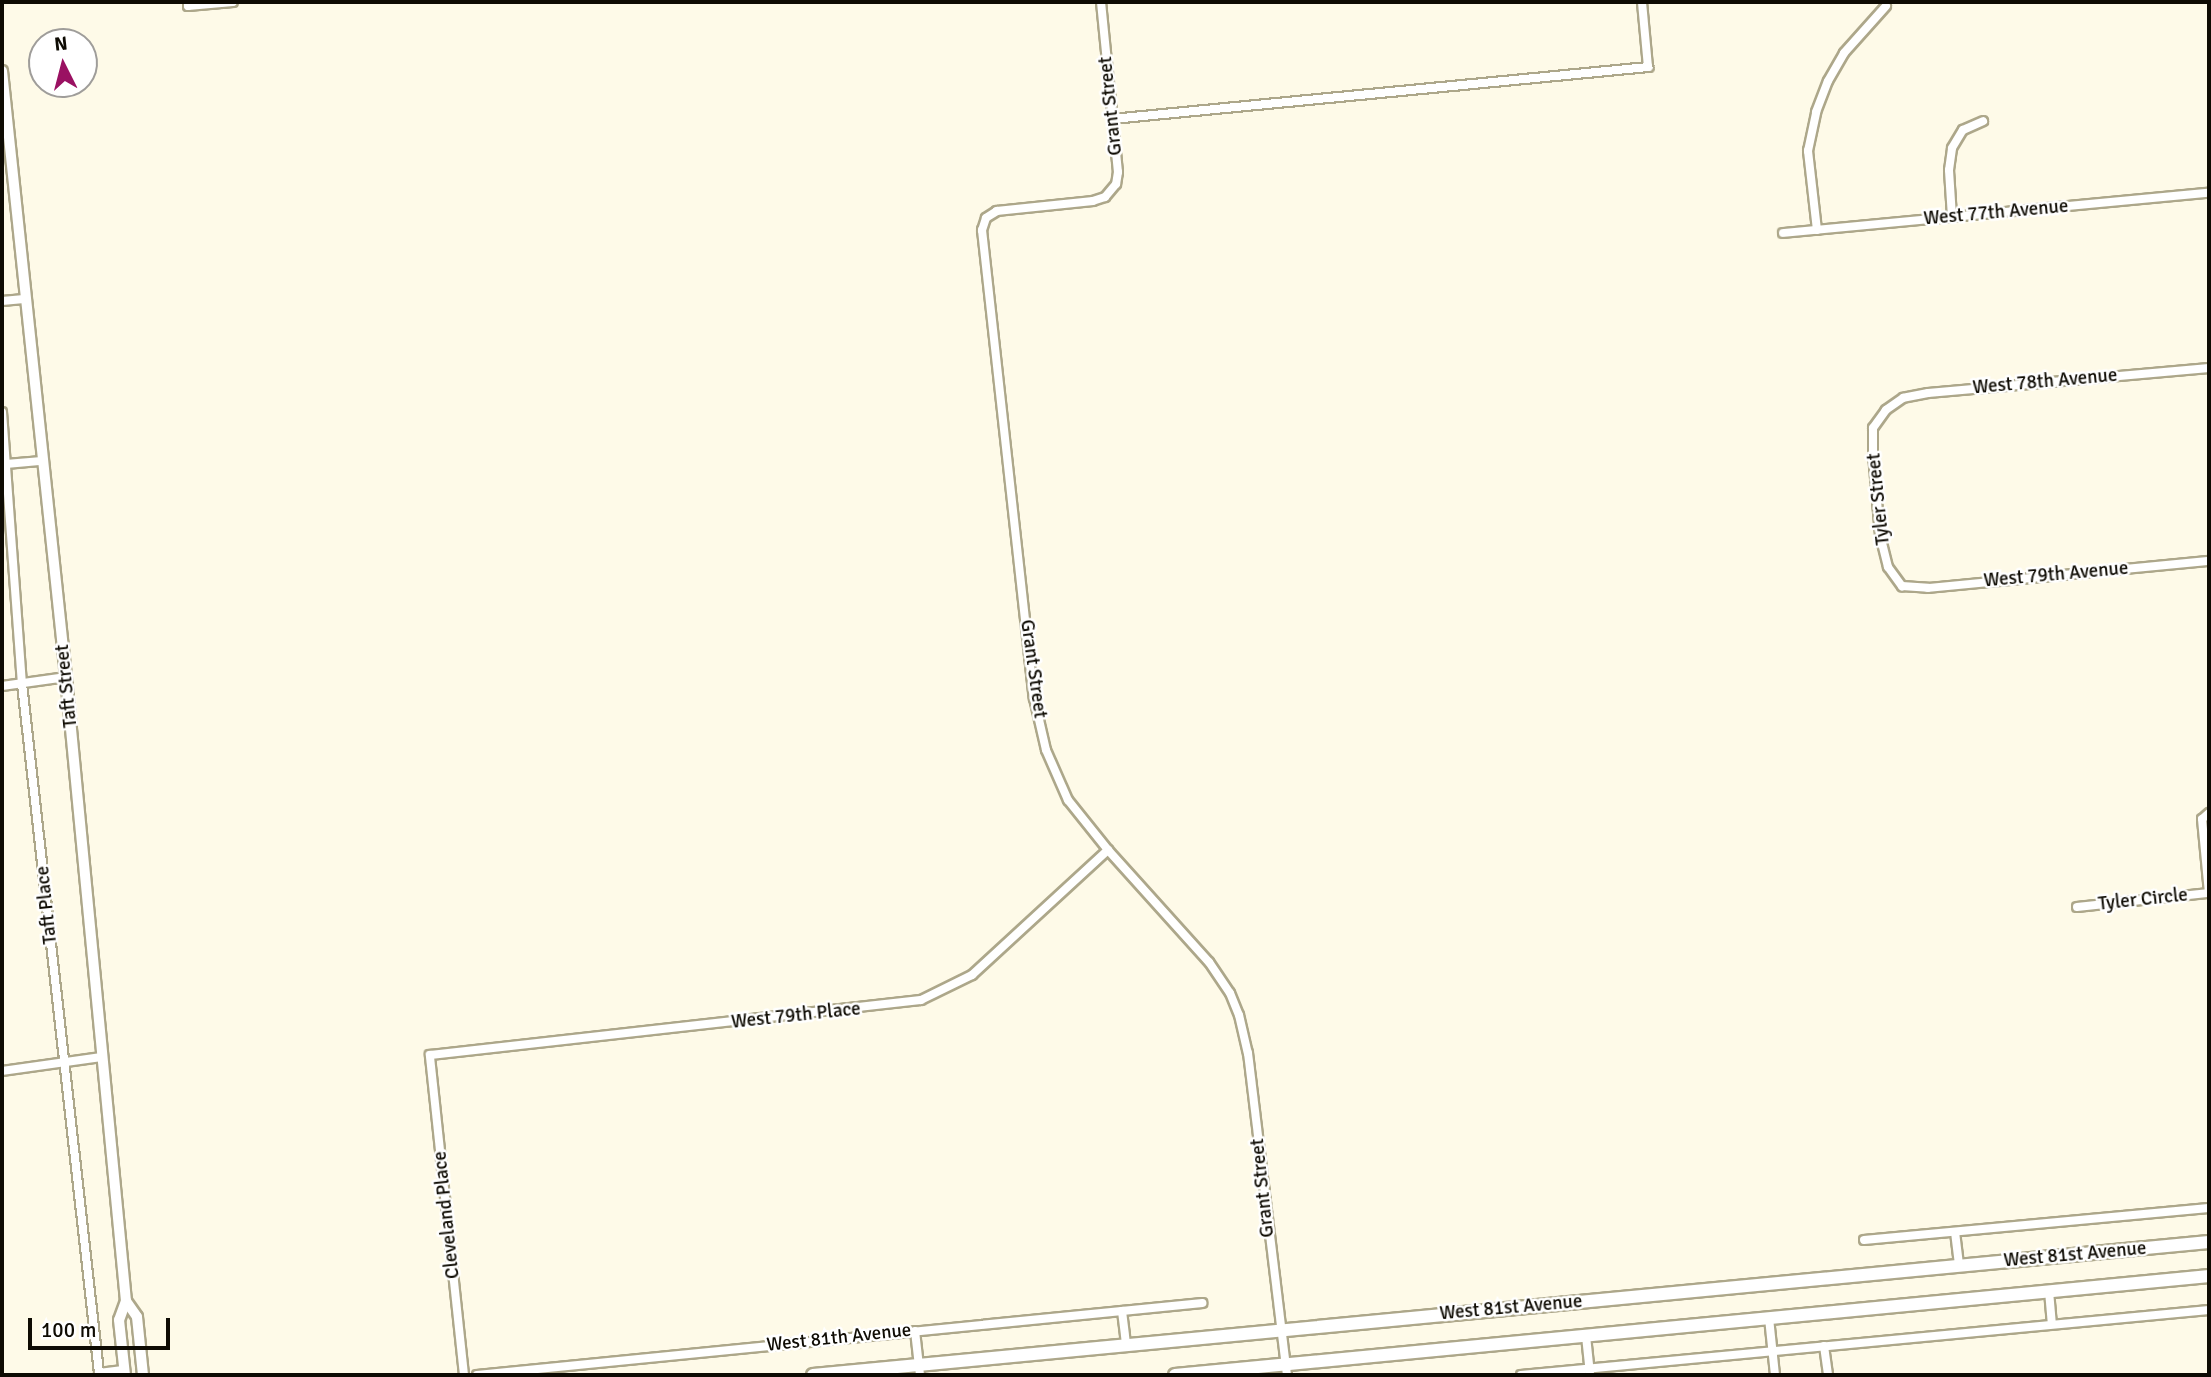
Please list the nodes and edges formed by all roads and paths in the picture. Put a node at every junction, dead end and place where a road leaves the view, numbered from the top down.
1 (188, 2) edge
2 (221, 2) edge
3 (233, 2) edge
4 (1101, 2) edge
5 (1642, 2) edge
6 (1886, 6) dead end
7 (2, 71) edge
8 (1112, 119) junction
9 (1983, 121) dead end
10 (2209, 193) edge
11 (1952, 218) junction
12 (1817, 230) junction
13 (1783, 233) dead end
14 (24, 299) junction
15 (2, 301) edge
16 (2209, 368) edge
17 (1886, 410) joint
18 (2, 412) edge
19 (42, 461) junction
20 (6, 464) junction
21 (2209, 561) edge
22 (1902, 586) joint
23 (66, 677) junction
24 (22, 684) junction
25 (2, 686) edge
26 (2209, 813) edge
27 (1108, 850) junction
28 (2209, 893) edge
29 (2077, 907) dead end
30 (430, 1055) joint
31 (101, 1057) junction
32 (65, 1064) junction
33 (2, 1071) edge
34 (2209, 1208) edge
35 (1955, 1232) junction
36 (1864, 1240) dead end
37 (2209, 1242) edge
38 (1959, 1266) junction
39 (2209, 1276) edge
40 (2049, 1291) junction
41 (126, 1301) junction
42 (1202, 1303) dead end
43 (2209, 1310) edge
44 (1122, 1311) junction
45 (1769, 1318) junction
46 (2052, 1324) junction
47 (1280, 1330) junction
48 (915, 1331) junction
49 (1586, 1336) junction
50 (1126, 1345) junction
51 (1824, 1346) junction
52 (1772, 1351) junction
53 (920, 1370) edge
54 (1286, 1370) edge
55 (1590, 1372) edge
56 (125, 1373) edge
57 (143, 1375) edge
58 (464, 1375) edge
59 (477, 1375) edge
60 (813, 1375) edge
61 (1175, 1375) edge
62 (1521, 1375) edge
63 (1775, 1375) edge
64 (1828, 1375) edge

1 - 2 street
2 - 3 street
4 - 8 street, Grant Street
5 - 8 street
6 - 12 street
7 - 14 main road, Taft Street
8 - 27 street, Grant Street
9 - 11 street
10 - 11 street, West 77th Avenue
11 - 12 street, West 77th Avenue
12 - 13 street, West 77th Avenue
14 - 15 street
14 - 19 main road, Taft Street
16 - 17 street, West 78th Avenue
17 - 22 street, Tyler Street
18 - 20 street, Taft Place
19 - 20 street
19 - 23 main road, Taft Street
20 - 24 street, Taft Place
21 - 22 street, West 79th Avenue
23 - 24 street
23 - 31 main road, Taft Street
24 - 25 street
24 - 32 street, Taft Place
26 - 28 street
27 - 30 street, West 79th Place
27 - 47 street, Grant Street
28 - 29 street, Tyler Circle
30 - 58 street, Cleveland Place
31 - 32 street
31 - 41 main road, Taft Street
32 - 33 street
32 - 56 street, Taft Place
34 - 35 street
35 - 36 street
35 - 38 street
37 - 38 main road, West 81st Avenue
38 - 47 main road, West 81st Avenue
39 - 40 main road, West 81st Avenue
40 - 45 main road, West 81st Avenue
40 - 46 street
41 - 56 main road, Taft Street
41 - 57 main road, Taft Street
42 - 44 street, West 81th Avenue
43 - 46 street
44 - 48 street, West 81th Avenue
44 - 50 street
45 - 49 main road, West 81st Avenue
45 - 52 street
46 - 51 street
47 - 50 main road, West 81st Avenue
47 - 54 street, Grant Street
48 - 53 street
48 - 59 street, West 81th Avenue
49 - 54 main road, West 81st Avenue
49 - 55 street
50 - 53 main road, West 81st Avenue
51 - 52 street
51 - 64 street
52 - 55 street
52 - 63 street
53 - 60 main road, West 81st Avenue
54 - 61 main road, West 81st Avenue
55 - 62 street

